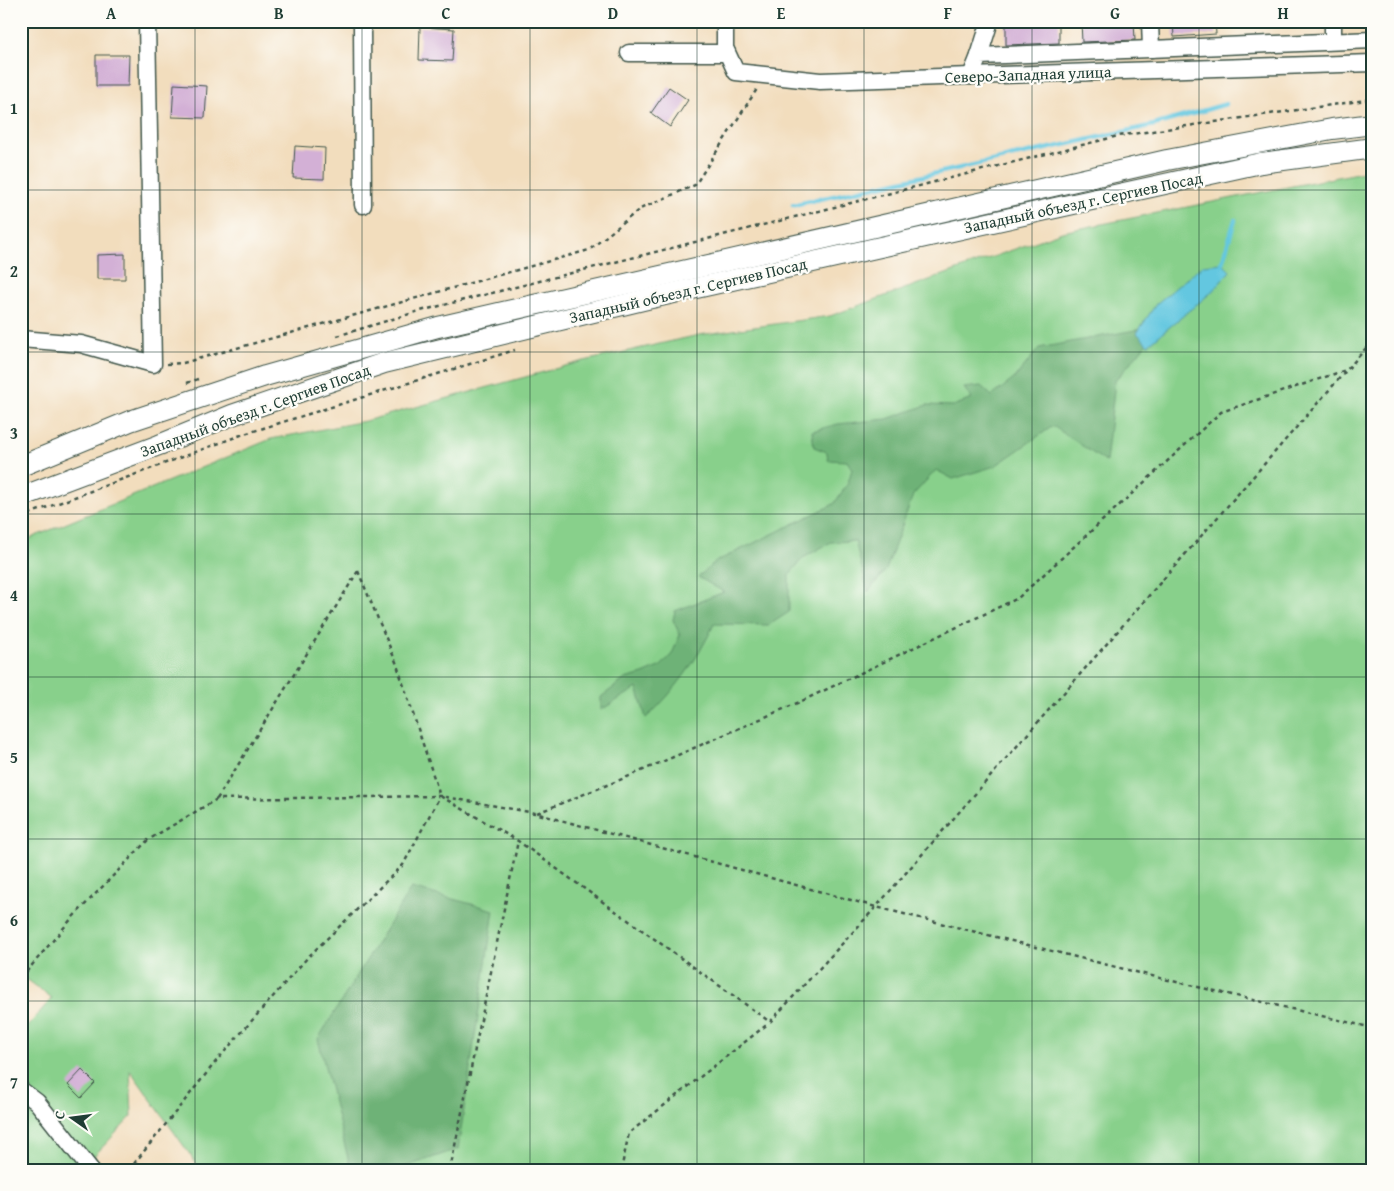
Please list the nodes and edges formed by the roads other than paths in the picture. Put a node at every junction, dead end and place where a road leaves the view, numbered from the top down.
1 (147, 21) edge
2 (362, 21) edge
3 (725, 21) edge
4 (990, 21) edge
5 (1150, 21) edge
6 (1333, 21) edge
7 (1373, 40) edge
8 (1332, 41) junction
9 (1151, 49) junction
10 (629, 53) dead end
11 (727, 53) junction
12 (979, 56) junction
13 (1373, 63) edge
14 (971, 76) junction
15 (1373, 124) edge
16 (1373, 148) edge
17 (363, 205) dead end
18 (21, 340) edge
19 (21, 466) edge
20 (21, 497) edge
21 (21, 1090) edge
22 (90, 1170) edge

1 - 18 street
2 - 17 street
3 - 11 street, Северо-Западная улица
4 - 12 street
5 - 9 street
6 - 8 street
7 - 8 street
8 - 9 street
9 - 12 street
10 - 11 street
11 - 14 street, Северо-Западная улица
12 - 14 street
13 - 14 street, Северо-Западная улица
15 - 19 main road, Западный объезд г. Сергиев Посад
16 - 20 main road, Западный объезд г. Сергиев Посад
21 - 22 street

